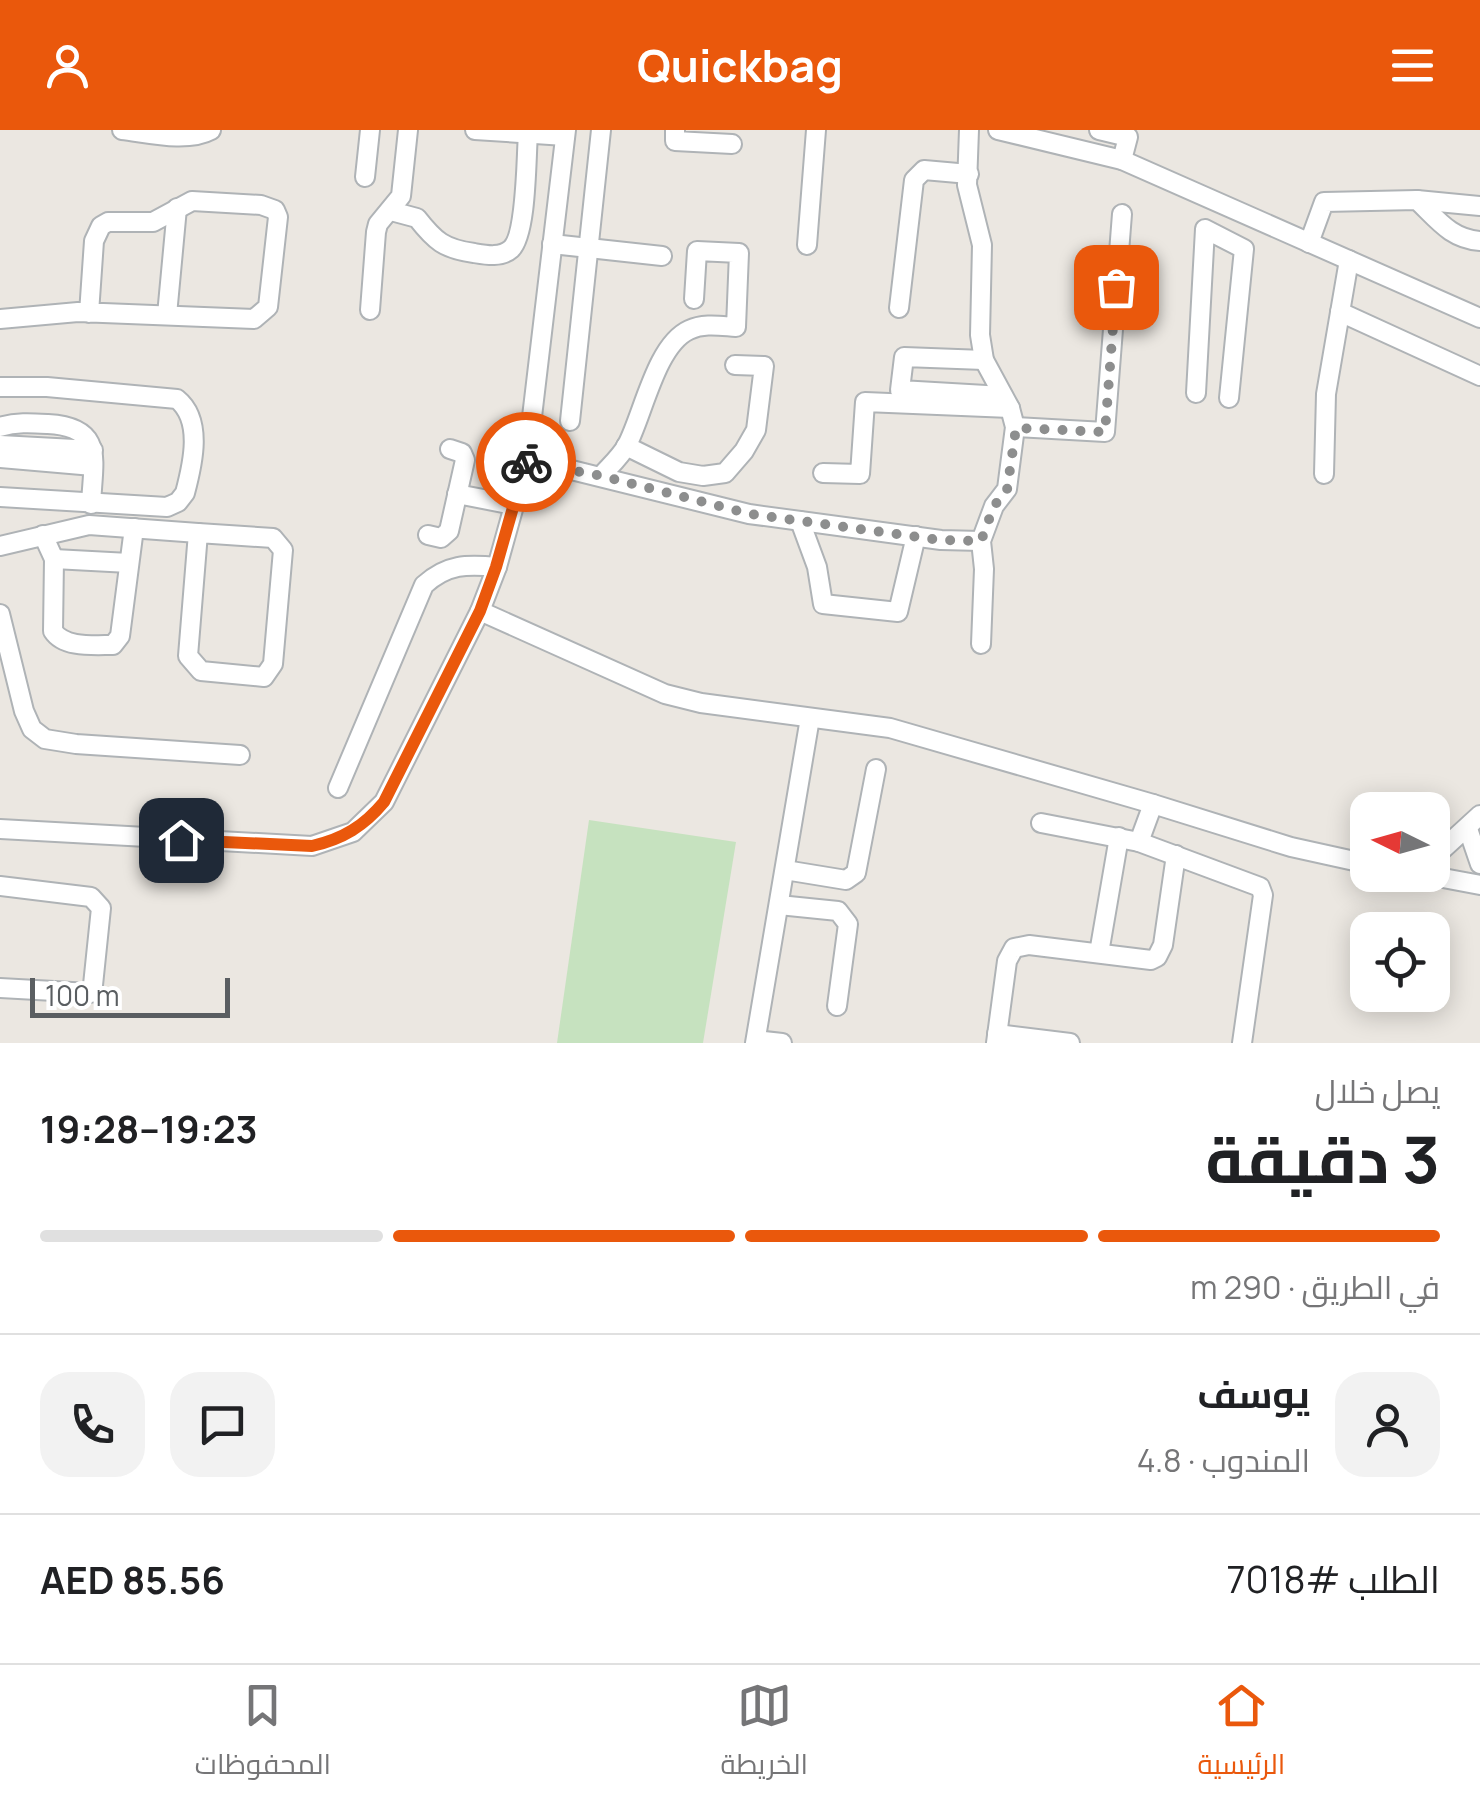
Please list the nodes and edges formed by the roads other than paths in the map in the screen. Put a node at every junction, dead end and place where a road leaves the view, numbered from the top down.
1 (122, 130) edge
2 (211, 130) edge
3 (370, 130) edge
4 (408, 130) edge
5 (475, 130) edge
6 (601, 130) edge
7 (675, 130) edge
8 (816, 130) edge
9 (969, 130) edge
10 (998, 130) edge
11 (1099, 130) edge
12 (565, 133) edge
13 (1129, 133) edge
14 (528, 134) junction
15 (732, 144) dead end
16 (1122, 160) junction
17 (969, 174) junction
18 (365, 177) dead end
19 (1418, 200) junction
20 (1480, 206) edge
21 (177, 208) junction
22 (1239, 209) junction
23 (391, 211) junction
24 (1122, 214) dead end
25 (1228, 240) junction
26 (1480, 241) edge
27 (1309, 243) junction
28 (552, 244) junction
29 (807, 245) dead end
30 (590, 246) junction
31 (662, 256) dead end
32 (1349, 260) junction
33 (694, 299) dead end
34 (900, 308) dead end
35 (370, 310) dead end
36 (1340, 312) junction
37 (89, 313) junction
38 (167, 315) junction
39 (1480, 318) edge
40 (0, 319) edge
41 (984, 360) junction
42 (734, 365) dead end
43 (1480, 376) edge
44 (0, 387) edge
45 (1196, 393) dead end
46 (1229, 398) dead end
47 (1007, 402) junction
48 (570, 421) dead end
49 (0, 427) edge
50 (1016, 428) junction
51 (0, 445) edge
52 (626, 446) junction
53 (450, 448) dead end
54 (0, 458) edge
55 (93, 458) junction
56 (527, 459) junction
57 (823, 473) dead end
58 (1324, 474) dead end
59 (602, 476) junction
60 (457, 494) junction
61 (0, 496) edge
62 (91, 504) junction
63 (514, 505) junction
64 (800, 521) junction
65 (134, 528) junction
66 (198, 533) junction
67 (42, 535) junction
68 (428, 535) dead end
69 (916, 536) junction
70 (981, 541) junction
71 (0, 546) edge
72 (54, 559) junction
73 (129, 563) junction
74 (496, 567) junction
75 (480, 611) junction
76 (0, 614) edge
77 (981, 644) dead end
78 (810, 718) junction
79 (240, 755) dead end
80 (876, 769) dead end
81 (338, 788) dead end
82 (1153, 804) junction
83 (1041, 822) dead end
84 (1474, 822) edge
85 (0, 829) edge
86 (1119, 837) junction
87 (1140, 842) junction
88 (1450, 843) edge
89 (1176, 855) junction
90 (1350, 860) edge
91 (1480, 864) edge
92 (785, 870) junction
93 (1450, 880) edge
94 (0, 886) edge
95 (1480, 886) edge
96 (779, 905) junction
97 (1099, 953) junction
98 (0, 988) edge
99 (837, 1006) dead end
100 (996, 1038) edge
101 (755, 1042) edge
102 (782, 1043) edge
103 (1070, 1043) edge
104 (1242, 1043) edge

1 - 2 lane
3 - 18 lane
4 - 23 lane
5 - 14 lane
6 - 30 lane
7 - 15 lane
8 - 29 lane
9 - 17 lane
10 - 16 lane
11 - 13 lane
12 - 14 lane
12 - 28 lane
13 - 16 lane
14 - 23 lane
16 - 22 lane
17 - 34 lane
17 - 41 lane
19 - 20 lane
19 - 26 lane
19 - 27 lane
21 - 37 lane
21 - 38 lane
21 - 38 lane
22 - 25 lane
22 - 27 lane
23 - 35 lane
24 - 50 lane
25 - 45 lane
25 - 46 lane
27 - 32 lane
28 - 30 lane
28 - 56 lane
30 - 31 lane
30 - 48 lane
32 - 36 lane
32 - 39 lane
33 - 52 lane
36 - 43 lane
36 - 58 lane
37 - 38 lane
37 - 40 lane
41 - 47 lane
41 - 47 lane
42 - 52 lane
44 - 62 lane
47 - 50 lane
47 - 57 lane
49 - 55 lane
50 - 70 lane
51 - 55 lane
52 - 59 lane
53 - 60 lane
54 - 55 lane
55 - 62 lane
56 - 59 lane
56 - 63 lane
59 - 64 lane
60 - 63 lane
60 - 68 lane
61 - 62 lane
63 - 74 lane
64 - 69 lane
64 - 69 lane
65 - 66 lane
65 - 67 lane
65 - 73 lane
66 - 66 lane
67 - 71 lane
67 - 72 lane
69 - 70 lane
70 - 77 lane
72 - 73 lane
72 - 73 lane
74 - 75 lane
74 - 81 lane
75 - 78 lane
75 - 85 lane
76 - 79 lane
78 - 82 lane
78 - 92 lane
80 - 92 lane
82 - 87 lane
82 - 90 lane
83 - 86 lane
84 - 88 lane
84 - 91 lane
86 - 87 lane
86 - 97 lane
87 - 89 lane
89 - 97 lane
89 - 104 lane
92 - 96 lane
93 - 95 lane
94 - 98 lane
96 - 99 lane
96 - 101 lane
97 - 100 lane
100 - 103 lane
101 - 102 lane

